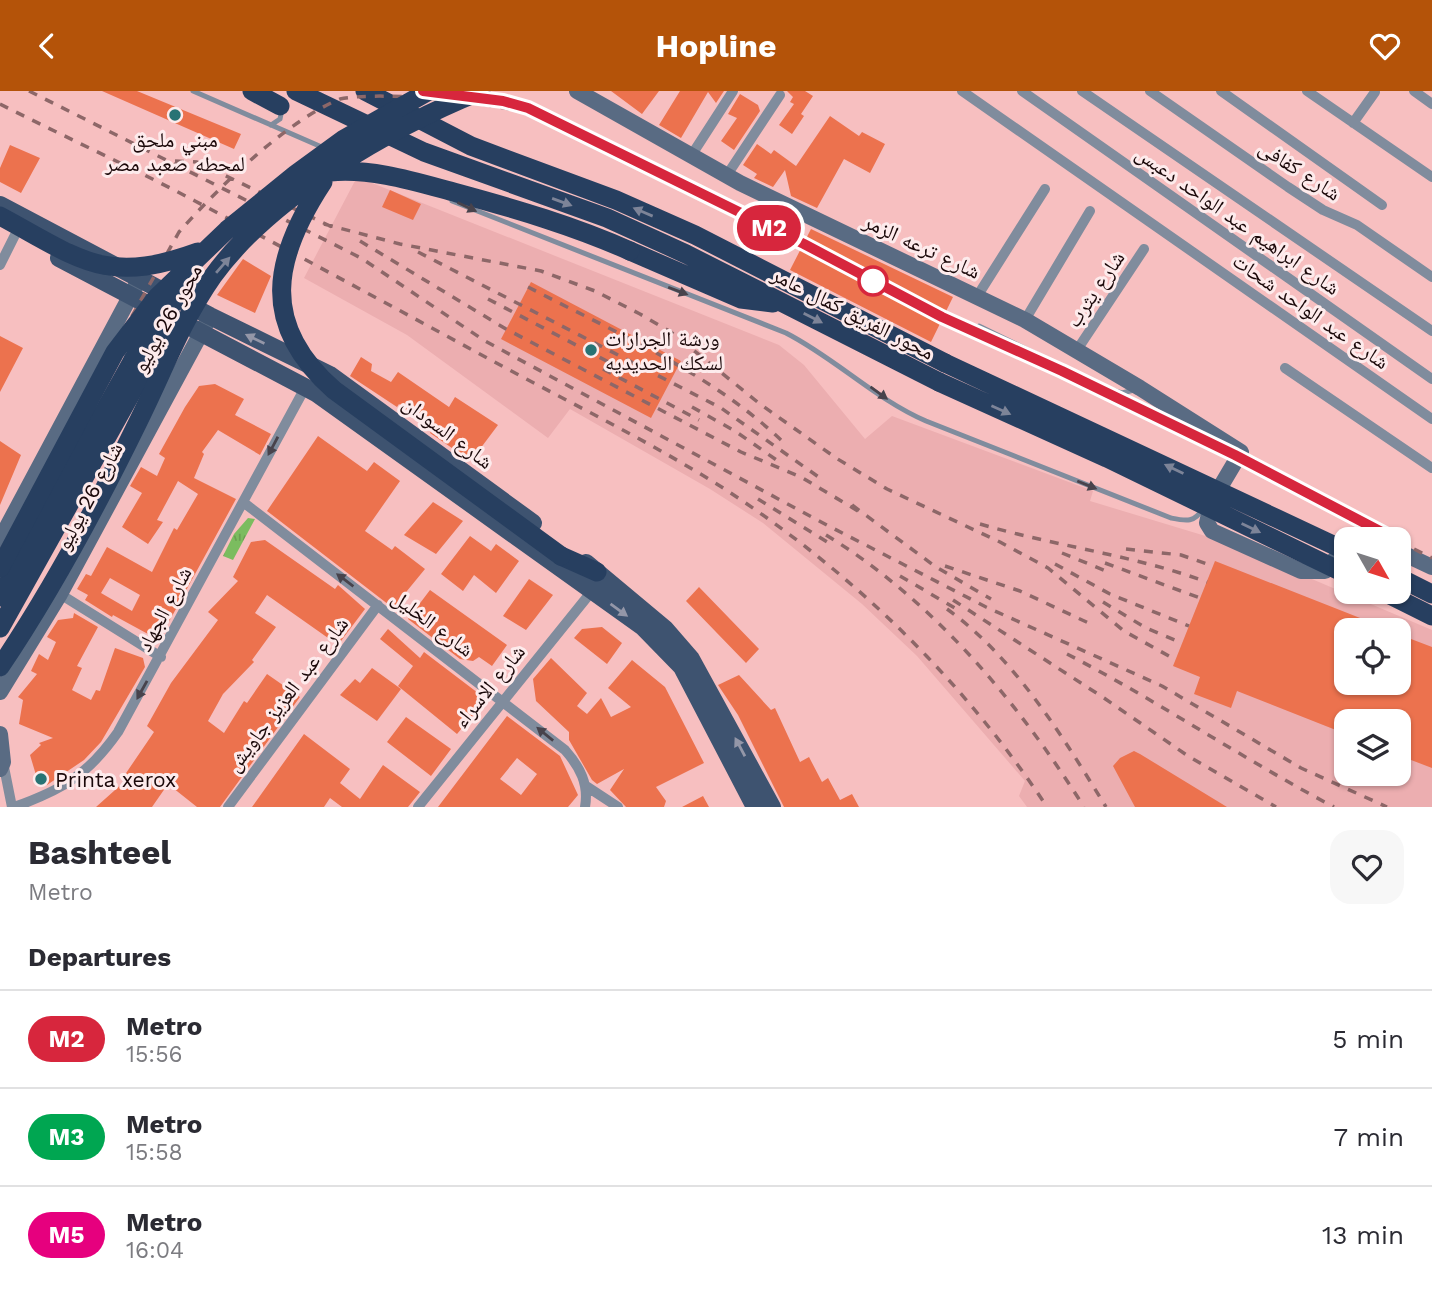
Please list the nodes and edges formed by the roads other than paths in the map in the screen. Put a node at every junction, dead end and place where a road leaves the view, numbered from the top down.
1 (193, 91) edge
2 (252, 91) edge
3 (296, 91) edge
4 (365, 91) edge
5 (429, 91) edge
6 (481, 91) edge
7 (733, 91) edge
8 (962, 91) edge
9 (1022, 91) edge
10 (1082, 91) edge
11 (1150, 91) edge
12 (1221, 91) edge
13 (1307, 91) edge
14 (1414, 91) edge
15 (579, 92) edge
16 (1375, 93) edge
17 (780, 95) dead end
18 (1322, 95) edge
19 (1432, 104) edge
20 (280, 106) joint
21 (1353, 123) junction
22 (270, 125) junction
23 (691, 156) junction
24 (329, 172) junction
25 (727, 175) junction
26 (1432, 177) edge
27 (1045, 189) dead end
28 (0, 205) edge
29 (1382, 205) dead end
30 (1090, 211) dead end
31 (249, 213) junction
32 (0, 216) edge
33 (8, 231) edge
34 (1144, 249) dead end
35 (206, 250) junction
36 (0, 265) edge
37 (1432, 277) edge
38 (140, 278) junction
39 (131, 295) junction
40 (978, 295) junction
41 (784, 303) junction
42 (1025, 320) junction
43 (200, 322) junction
44 (978, 325) dead end
45 (1432, 331) edge
46 (1077, 349) junction
47 (1286, 368) dead end
48 (942, 373) junction
49 (1432, 379) edge
50 (306, 386) junction
51 (1140, 388) junction
52 (1432, 419) edge
53 (1241, 452) junction
54 (1432, 468) edge
55 (243, 502) junction
56 (0, 540) edge
57 (1334, 546) edge
58 (1411, 557) edge
59 (1334, 560) edge
60 (1334, 567) edge
61 (1432, 567) edge
62 (0, 568) edge
63 (595, 581) junction
64 (1411, 584) edge
65 (60, 594) junction
66 (1432, 594) edge
67 (0, 597) edge
68 (1408, 604) edge
69 (378, 605) junction
70 (1432, 616) edge
71 (0, 628) edge
72 (161, 657) junction
73 (0, 667) edge
74 (0, 692) edge
75 (502, 699) junction
76 (0, 734) edge
77 (2, 765) edge
78 (586, 786) junction
79 (13, 807) edge
80 (228, 807) edge
81 (418, 807) edge
82 (584, 807) edge
83 (618, 807) edge
84 (755, 807) edge
85 (772, 807) edge

1 - 22 lane
2 - 20 highway
3 -> 41 highway, محور الفريق كمال عامر
48 -> 4 highway, محور الفريق كمال عامر
5 - 31 highway, محور 26 يوليو, bridge
6 - 24 highway, محور 26 يوليو, bridge
7 - 23 street
8 - 52 street, شارع عبد الواحد شحات
9 - 49 street, شارع ابراهيم عبد الواحد دعبس
10 - 45 street
11 - 37 street, شارع كفافى
12 - 29 street
13 - 18 street
14 - 19 street
15 - 23 street, شارع ترعه الزمر
16 - 21 street
17 - 25 street
18 - 21 street
20 - 22 lane
21 - 26 street
22 -> 53 lane
23 - 25 street, شارع ترعه الزمر
24 - 41 highway, bridge
43 -> 24 highway, محور 26 يوليو, bridge
24 - 63 highway, bridge
25 - 40 street, شارع ترعه الزمر
27 - 40 street
28 - 38 main road, شارع السودان
30 - 42 street
31 - 35 highway, محور 26 يوليو, bridge
31 - 67 highway, bridge
32 - 35 highway, bridge
33 - 36 street
33 - 39 main road, شارع السودان
34 - 46 street, شارع يثرب
35 - 62 highway, محور 26 يوليو, bridge
38 - 39 street
38 - 43 main road, شارع السودان
39 - 43 main road, شارع السودان
39 - 56 street
40 - 42 street, شارع ترعه الزمر
41 -> 48 highway, محور الفريق كمال عامر
42 - 46 street, شارع ترعه الزمر
43 - 50 main road, شارع السودان
63 -> 43 main road, شارع السودان
43 - 65 street, شارع 26 يوليو
43 - 71 highway, bridge
43 - 73 highway, محور 26 يوليو, bridge
44 - 51 lane
46 - 51 street, شارع ترعه الزمر
47 - 54 street
57 -> 48 highway, محور الفريق كمال عامر, bridge
48 -> 60 highway, محور الفريق كمال عامر, bridge
50 -> 55 street, شارع الجهاد
50 - 63 main road, شارع السودان
51 - 53 street, شارع ترعه الزمر
53 - 59 street
69 -> 55 street, شارع الخليل
55 - 72 street, شارع الجهاد
58 - 61 street
63 - 75 street, شارع الاسراء
63 -> 84 main road, شارع السودان
85 -> 63 main road, شارع السودان
64 - 66 highway
65 - 72 street
65 - 74 street, شارع 26 يوليو
68 - 70 highway
69 - 75 street, شارع الخليل
69 - 80 street, شارع عبد العزيز جاويش
72 -> 79 street, شارع الجهاد
78 -> 75 street, شارع الخليل
75 - 81 street, شارع الاسراء
76 - 77 street
77 - 79 street
78 - 82 street
78 - 83 street

